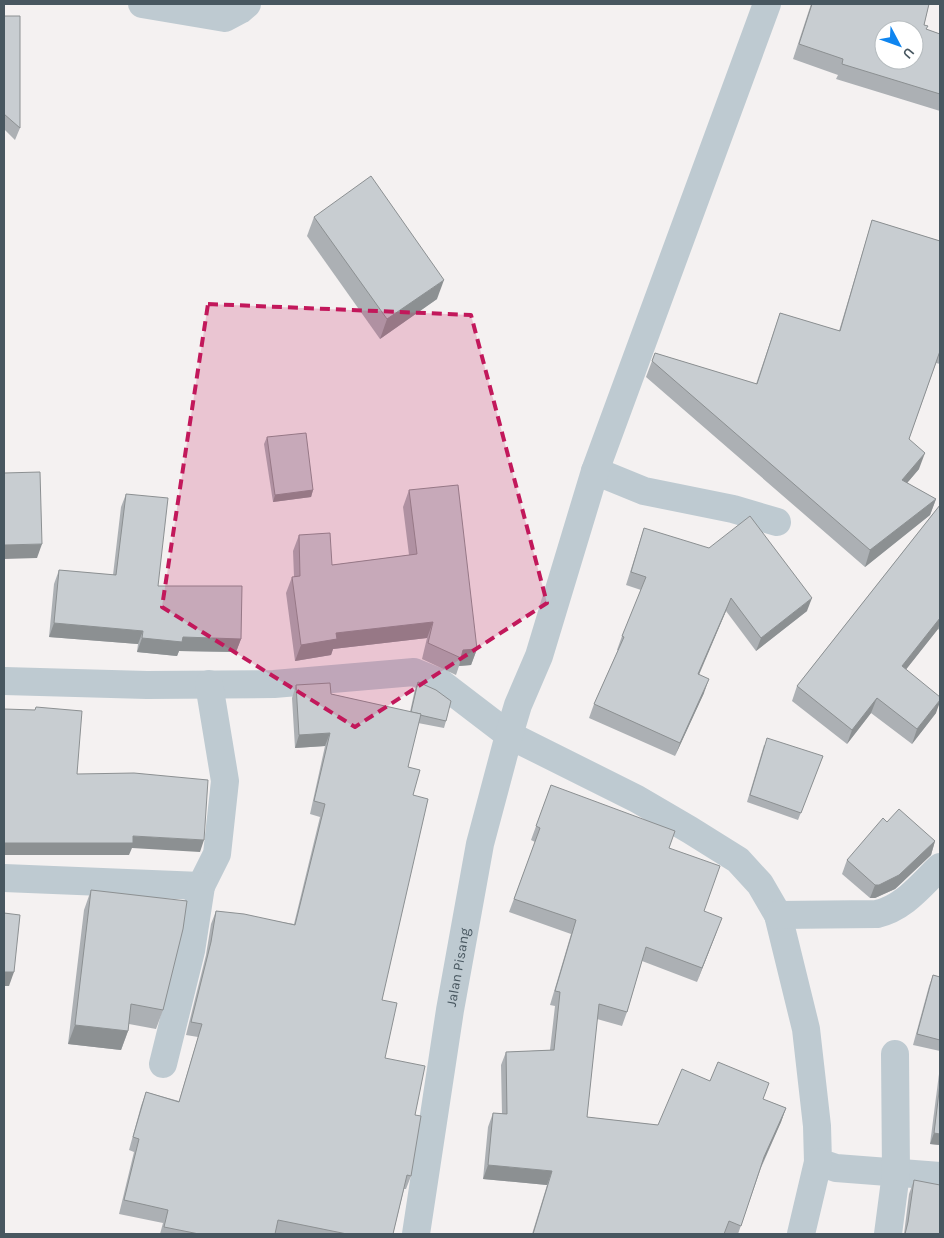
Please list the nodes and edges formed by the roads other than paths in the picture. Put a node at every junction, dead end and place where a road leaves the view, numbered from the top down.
1 (142, 4) edge
2 (247, 4) edge
3 (767, 4) edge
4 (595, 471) junction
5 (777, 522) dead end
6 (4, 681) edge
7 (210, 684) junction
8 (509, 735) junction
9 (940, 866) edge
10 (4, 878) edge
11 (201, 886) junction
12 (788, 914) junction
13 (896, 1054) dead end
14 (163, 1064) dead end
15 (827, 1165) junction
16 (891, 1172) junction
17 (940, 1176) edge
18 (416, 1234) edge
19 (801, 1234) edge
20 (888, 1234) edge

1 - 2 street
3 - 4 street, Jalan Pisang
4 - 5 street
4 - 8 street, Jalan Pisang
6 - 7 street
7 - 8 street
7 - 11 street
8 - 12 street
8 - 18 street, Jalan Pisang
9 - 12 street
10 - 11 street
11 - 14 street
12 - 15 street
13 - 16 street
15 - 16 street
15 - 19 street
16 - 17 street
16 - 20 street

